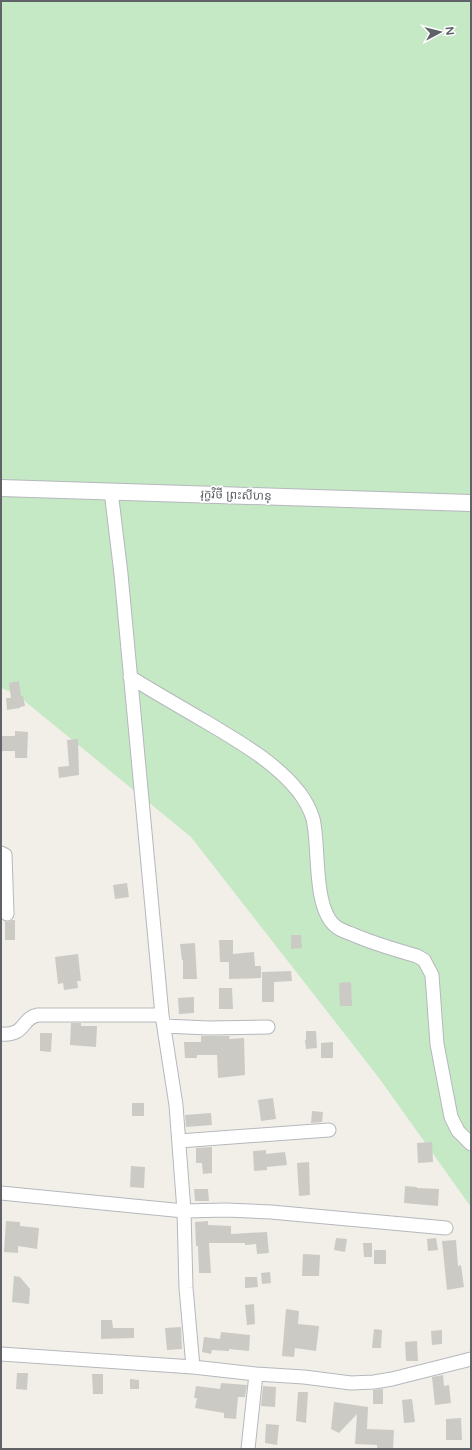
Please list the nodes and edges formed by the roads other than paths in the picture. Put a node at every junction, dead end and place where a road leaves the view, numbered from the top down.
1 (1, 488) edge
2 (111, 491) junction
3 (471, 503) edge
4 (130, 677) junction
5 (1, 853) edge
6 (7, 914) dead end
7 (163, 1021) junction
8 (268, 1026) dead end
9 (1, 1034) edge
10 (329, 1130) dead end
11 (179, 1141) junction
12 (471, 1144) edge
13 (1, 1193) edge
14 (184, 1210) junction
15 (446, 1228) dead end
16 (1, 1354) edge
17 (471, 1359) edge
18 (193, 1367) junction
19 (256, 1374) junction
20 (248, 1449) edge

1 - 2 street, រុក្ខវិថី ព្រះសីហនុ
2 - 3 street, រុក្ខវិថី ព្រះសីហនុ
2 - 4 street
4 - 7 street
4 - 12 street
5 - 6 street
7 - 8 street
7 - 9 street
7 - 11 street
10 - 11 street
11 - 14 street
13 - 14 street
14 - 15 street
14 - 18 street
16 - 18 street
17 - 19 street
18 - 19 street
19 - 20 street

